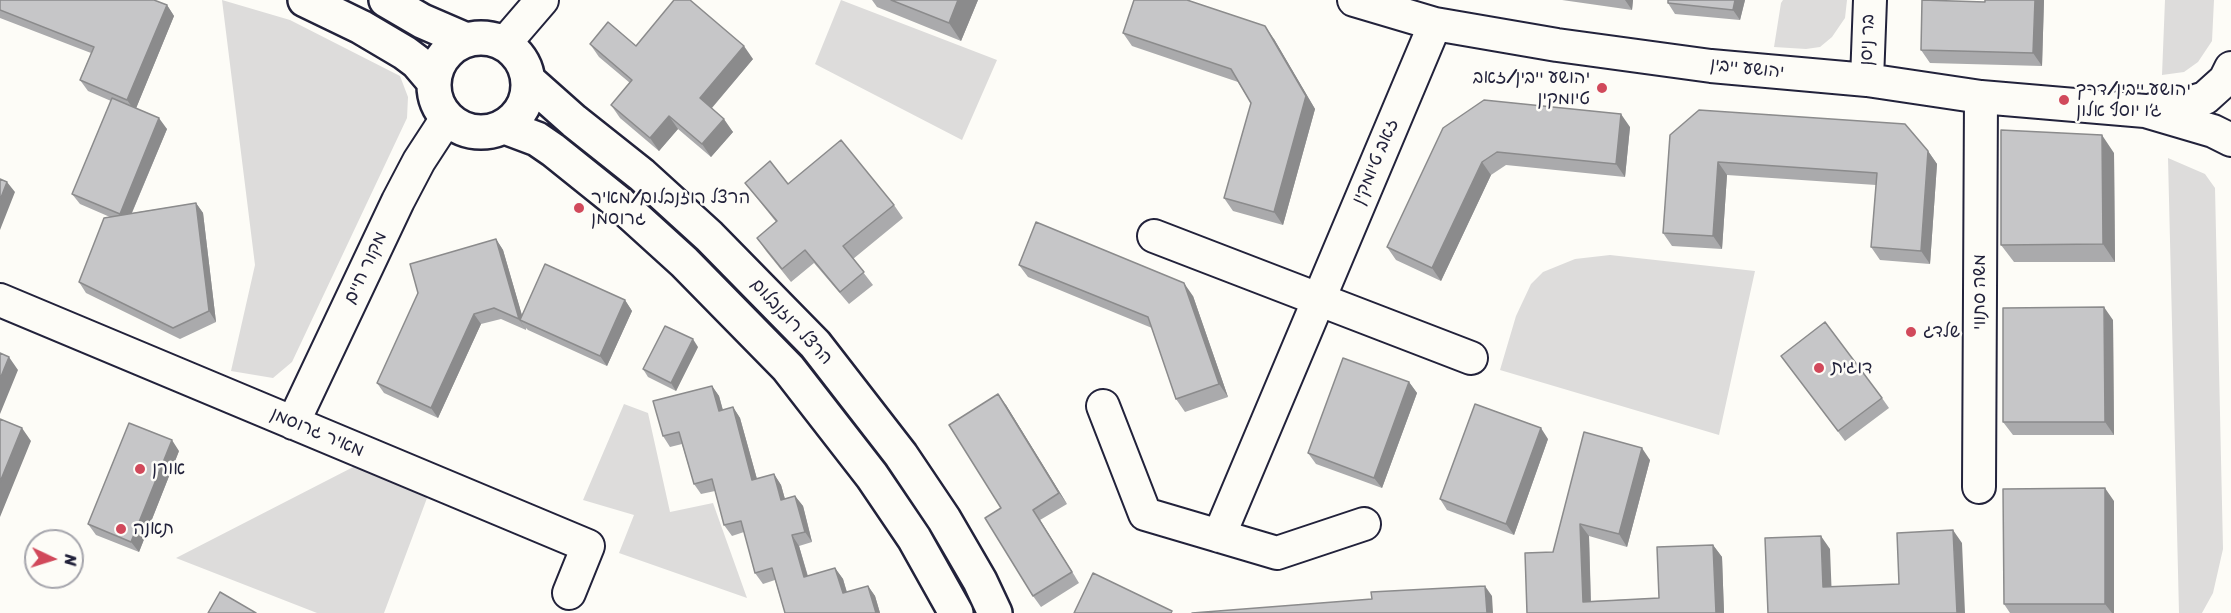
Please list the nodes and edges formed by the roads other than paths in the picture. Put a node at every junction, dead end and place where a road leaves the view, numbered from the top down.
1 (305, 0) edge
2 (386, 0) edge
3 (542, 0) edge
4 (1354, 0) edge
5 (1870, 0) edge
6 (1434, 24) junction
7 (466, 40) junction
8 (505, 43) junction
9 (2231, 68) edge
10 (1867, 80) junction
11 (529, 81) junction
12 (434, 82) junction
13 (1981, 97) junction
14 (2145, 111) junction
15 (447, 118) junction
16 (505, 127) junction
17 (2231, 140) edge
18 (1154, 236) dead end
19 (0, 300) edge
20 (1318, 300) junction
21 (1471, 358) dead end
22 (1103, 406) dead end
23 (293, 423) junction
24 (1979, 487) dead end
25 (1364, 524) dead end
26 (1219, 536) junction
27 (569, 593) dead end
28 (956, 613) edge
29 (995, 613) edge

1 - 12 street
2 - 7 street
3 - 8 street
4 - 6 street, יהושע ייבין
5 - 10 street, בר ניסן
6 - 10 street, יהושע ייבין
6 - 20 street, זאב טיומקין
7 - 8 street
7 - 12 street
8 - 11 street
9 - 14 street, יהושע ייבין
10 - 13 street, יהושע ייבין
11 - 16 street
11 - 29 street, הרצל רוזנבלום
12 - 15 street
13 - 14 street, יהושע ייבין
13 - 24 street, משה סתווי
14 - 17 street, יהושע ייבין
15 - 16 street
15 - 23 street, מקור חיים
16 - 28 street, הרצל רוזנבלום
18 - 20 street
19 - 23 street, מאיר גרוסמן
20 - 21 street
20 - 26 street, זאב טיומקין
22 - 26 street
23 - 27 street, מאיר גרוסמן
25 - 26 street

